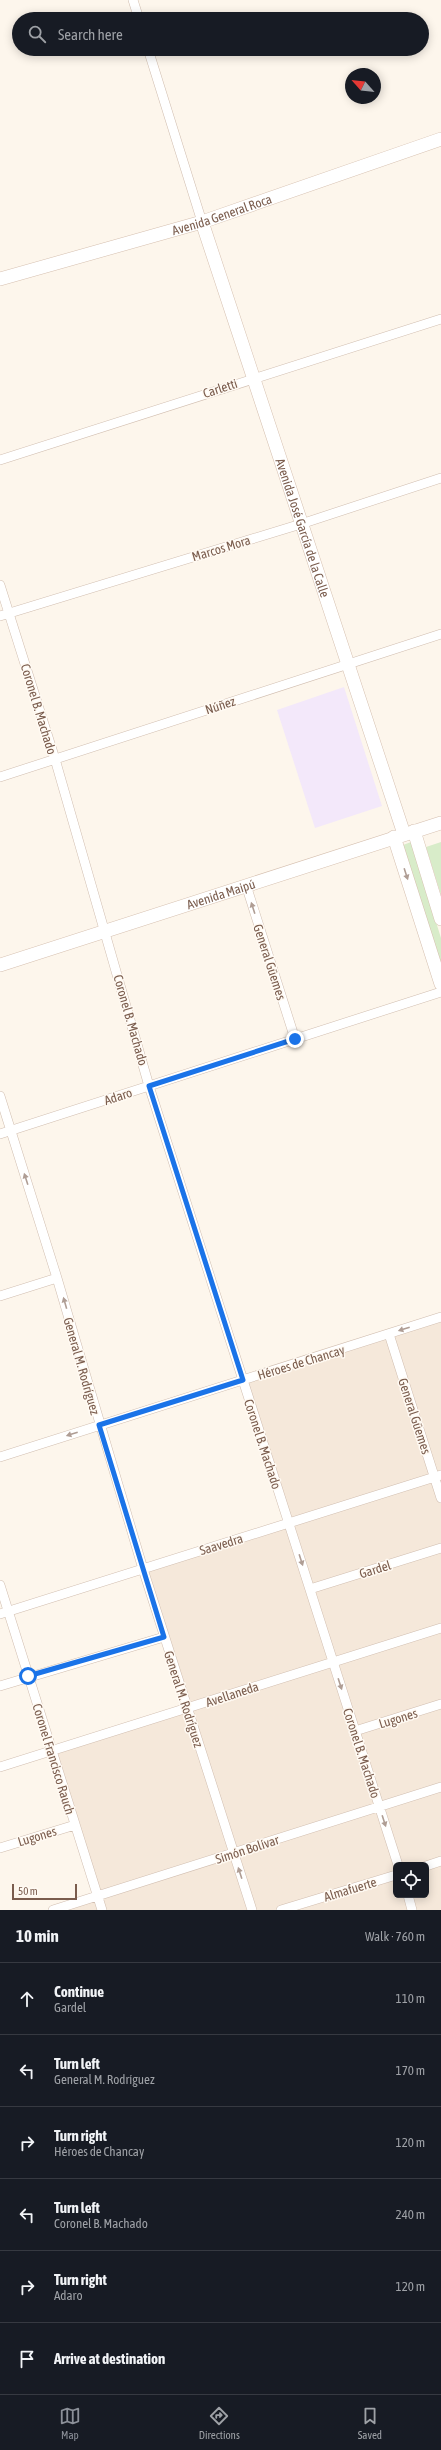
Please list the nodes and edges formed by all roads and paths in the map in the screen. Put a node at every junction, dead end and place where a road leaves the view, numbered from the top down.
1 (133, 0) edge
2 (137, 12) edge
3 (150, 56) edge
4 (441, 139) edge
5 (202, 222) junction
6 (0, 278) edge
7 (441, 319) edge
8 (253, 378) junction
9 (0, 460) edge
10 (441, 478) edge
11 (302, 524) junction
12 (0, 585) edge
13 (4, 614) edge
14 (441, 634) edge
15 (348, 664) junction
16 (55, 759) junction
17 (0, 778) edge
18 (441, 823) edge
19 (404, 834) junction
20 (246, 885) junction
21 (441, 920) edge
22 (105, 930) junction
23 (0, 965) edge
24 (441, 984) edge
25 (441, 992) edge
26 (295, 1039) junction
27 (149, 1086) junction
28 (0, 1096) edge
29 (11, 1130) junction
30 (0, 1134) edge
31 (57, 1278) junction
32 (0, 1296) edge
33 (441, 1317) edge
34 (389, 1334) junction
35 (243, 1380) junction
36 (99, 1425) junction
37 (0, 1457) edge
38 (438, 1476) edge
39 (441, 1498) edge
40 (289, 1523) junction
41 (441, 1548) edge
42 (143, 1569) junction
43 (0, 1585) edge
44 (310, 1589) junction
45 (4, 1612) edge
46 (441, 1628) edge
47 (164, 1637) junction
48 (333, 1662) junction
49 (28, 1676) junction
50 (0, 1686) edge
51 (441, 1704) edge
52 (187, 1708) junction
53 (355, 1731) junction
54 (51, 1751) junction
55 (0, 1767) edge
56 (441, 1787) edge
57 (379, 1807) junction
58 (74, 1825) junction
59 (0, 1848) edge
60 (233, 1853) junction
61 (441, 1861) edge
62 (397, 1862) edge
63 (429, 1865) edge
64 (393, 1876) edge
65 (97, 1896) junction
66 (409, 1898) edge
67 (53, 1910) edge
68 (102, 1910) edge
69 (252, 1910) edge
70 (281, 1910) edge
71 (412, 1910) edge

1 - 2 street
3 - 5 street
4 - 5 main road, Avenida General Roca
5 - 6 main road, Avenida General Roca
5 - 8 main road, Avenida José García de la Calle
7 - 8 street, Carletti
8 - 9 street, Carletti
8 - 11 main road, Avenida José García de la Calle
10 - 11 street, Marcos Mora
11 - 13 street, Marcos Mora
11 - 15 main road, Avenida José García de la Calle
12 - 13 street, Coronel B. Machado
13 - 16 street, Coronel B. Machado
14 - 15 street, Núñez
15 - 16 street, Núñez
15 - 19 main road, Avenida José García de la Calle
16 - 17 street, Núñez
16 - 22 street, Coronel B. Machado
18 - 19 main road, Avenida Maipú
19 - 20 main road, Avenida Maipú
19 - 21 main road, Avenida José García de la Calle
19 -> 24 main road, Avenida José García de la Calle
20 - 22 main road, Avenida Maipú
26 -> 20 street, General Güemes
22 - 23 main road, Avenida Maipú
22 - 27 street, Coronel B. Machado
25 - 26 street, Adaro
26 - 27 street, Adaro
27 - 29 street, Adaro
27 - 35 street, Coronel B. Machado
28 - 29 street, General M. Rodríguez
29 - 30 street, Adaro
31 -> 29 street, General M. Rodríguez
31 - 32 street
36 -> 31 street, General M. Rodríguez
33 -> 34 street, Héroes de Chancay
34 - 35 street, Héroes de Chancay
34 - 38 street, General Güemes
35 - 36 street, Héroes de Chancay
35 - 40 street, Coronel B. Machado
36 -> 37 street, Héroes de Chancay
36 - 42 street, General M. Rodríguez
38 - 39 street, General Güemes
38 - 40 street, Saavedra
40 - 42 street, Saavedra
40 -> 44 street, Coronel B. Machado
41 - 44 street, Gardel
42 - 45 street, Saavedra
42 - 47 street, General M. Rodríguez
43 - 45 street, Coronel Francisco Rauch
44 - 48 street, Coronel B. Machado
45 - 49 street, Coronel Francisco Rauch
46 - 48 street, Avellaneda
47 - 49 street
47 - 52 street, General M. Rodríguez
48 - 52 street, Avellaneda
48 -> 53 street, Coronel B. Machado
49 - 50 street
49 - 54 street, Coronel Francisco Rauch
51 - 53 street, Lugones
52 - 54 street, Avellaneda
52 - 60 street, General M. Rodríguez
53 - 57 street, Coronel B. Machado
54 - 55 street, Avellaneda
54 - 58 street, Coronel Francisco Rauch
56 - 57 street, Simón Bolívar
57 - 60 street, Simón Bolívar
57 -> 62 street, Coronel B. Machado
58 - 59 street, Lugones
58 - 65 street, Coronel Francisco Rauch
60 - 65 street, Simón Bolívar
69 -> 60 street, General M. Rodríguez
61 - 63 street
64 - 70 street, Almafuerte
65 - 67 street, Simón Bolívar
65 - 68 street, Coronel Francisco Rauch
66 - 71 street

